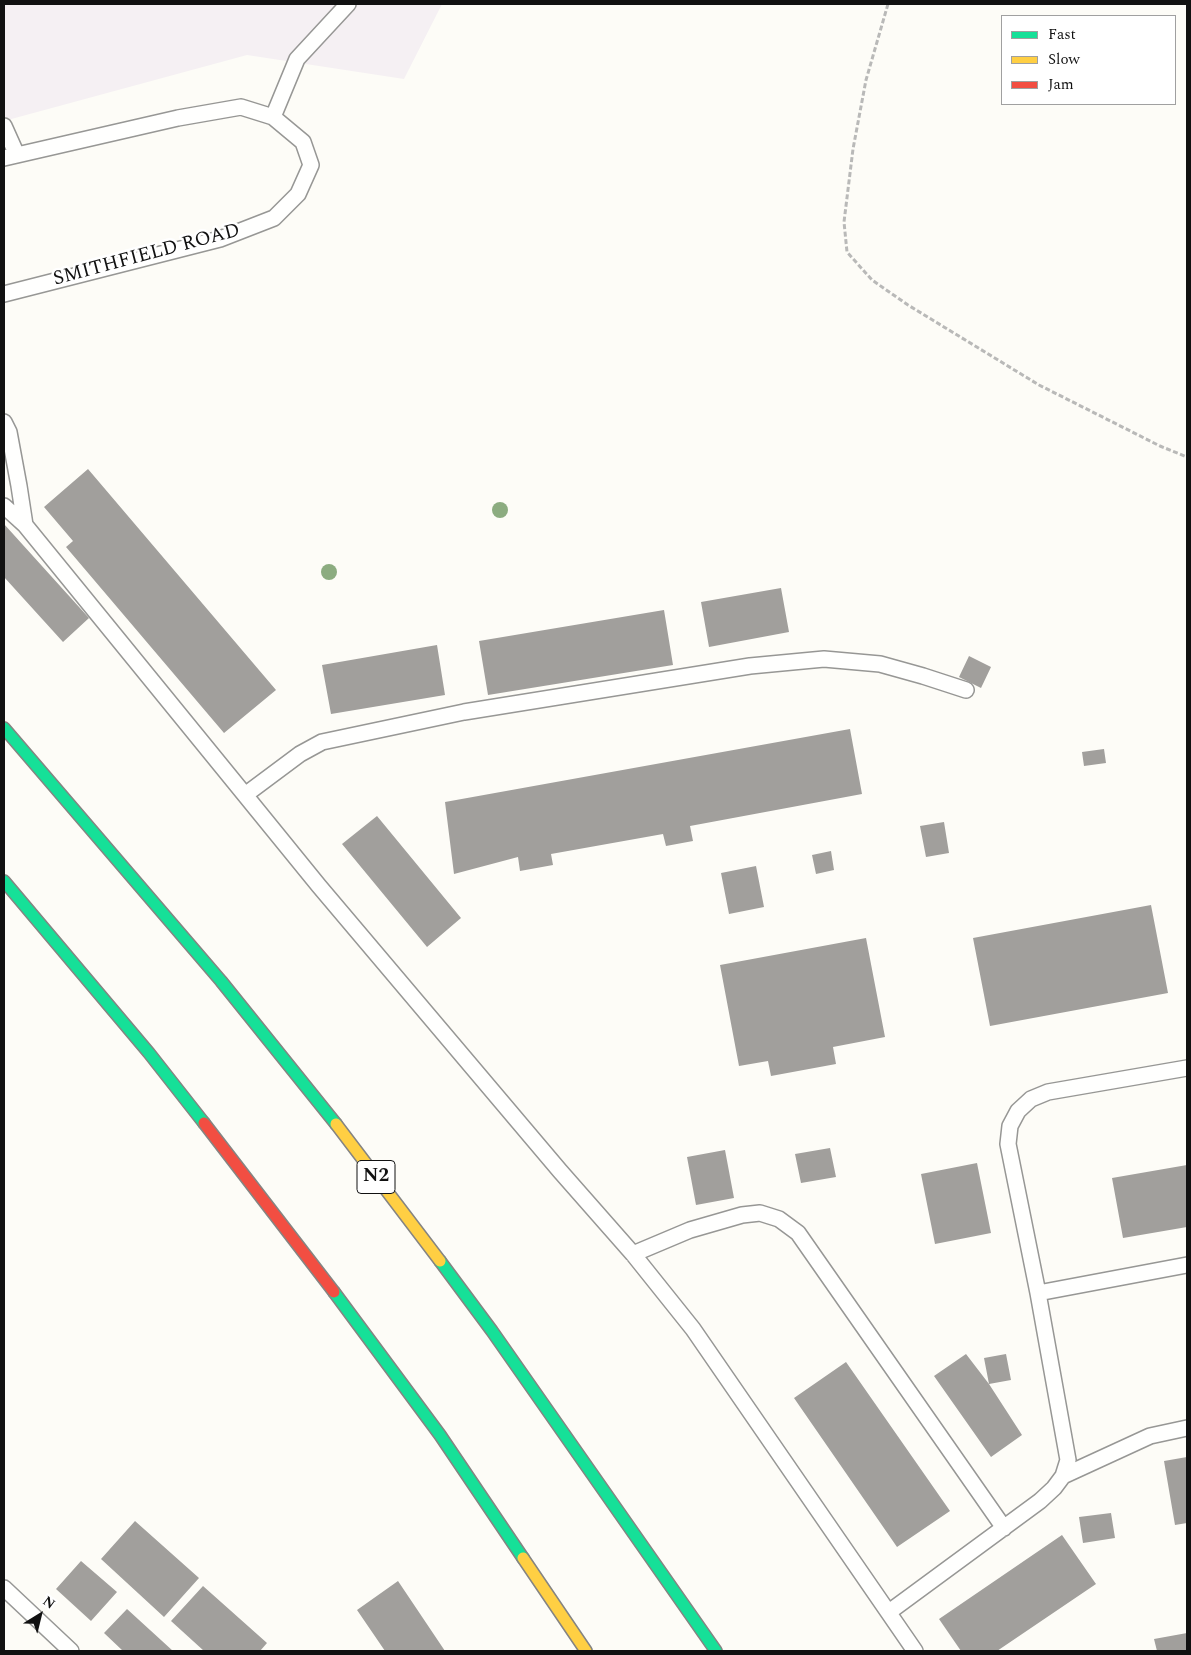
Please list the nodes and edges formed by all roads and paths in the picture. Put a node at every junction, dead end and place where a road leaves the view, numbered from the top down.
1 (348, 4) edge
2 (888, 4) edge
3 (273, 117) junction
4 (4, 126) edge
5 (10, 157) edge
6 (4, 294) edge
7 (4, 422) edge
8 (1187, 457) edge
9 (4, 506) edge
10 (25, 525) junction
11 (966, 690) dead end
12 (4, 728) edge
13 (244, 796) junction
14 (4, 881) edge
15 (1187, 1068) edge
16 (633, 1254) junction
17 (1187, 1265) edge
18 (1038, 1293) junction
19 (1187, 1428) edge
20 (1063, 1476) junction
21 (1004, 1528) junction
22 (4, 1588) edge
23 (889, 1612) junction
24 (71, 1651) edge
25 (586, 1651) edge
26 (716, 1651) edge
27 (915, 1651) edge

1 - 3 lane
2 - 8 path
3 - 5 lane, SMITHFIELD ROAD
3 - 6 lane, SMITHFIELD ROAD
4 - 5 lane
7 - 10 lane
9 - 10 lane
10 - 13 lane
11 - 13 lane
12 - 26 highway, N2
13 - 16 lane
14 - 25 highway
15 - 18 lane
16 - 21 lane
16 - 23 lane
17 - 18 lane
18 - 20 lane
19 - 20 lane
20 - 21 lane
21 - 23 lane
22 - 24 lane
23 - 27 lane

